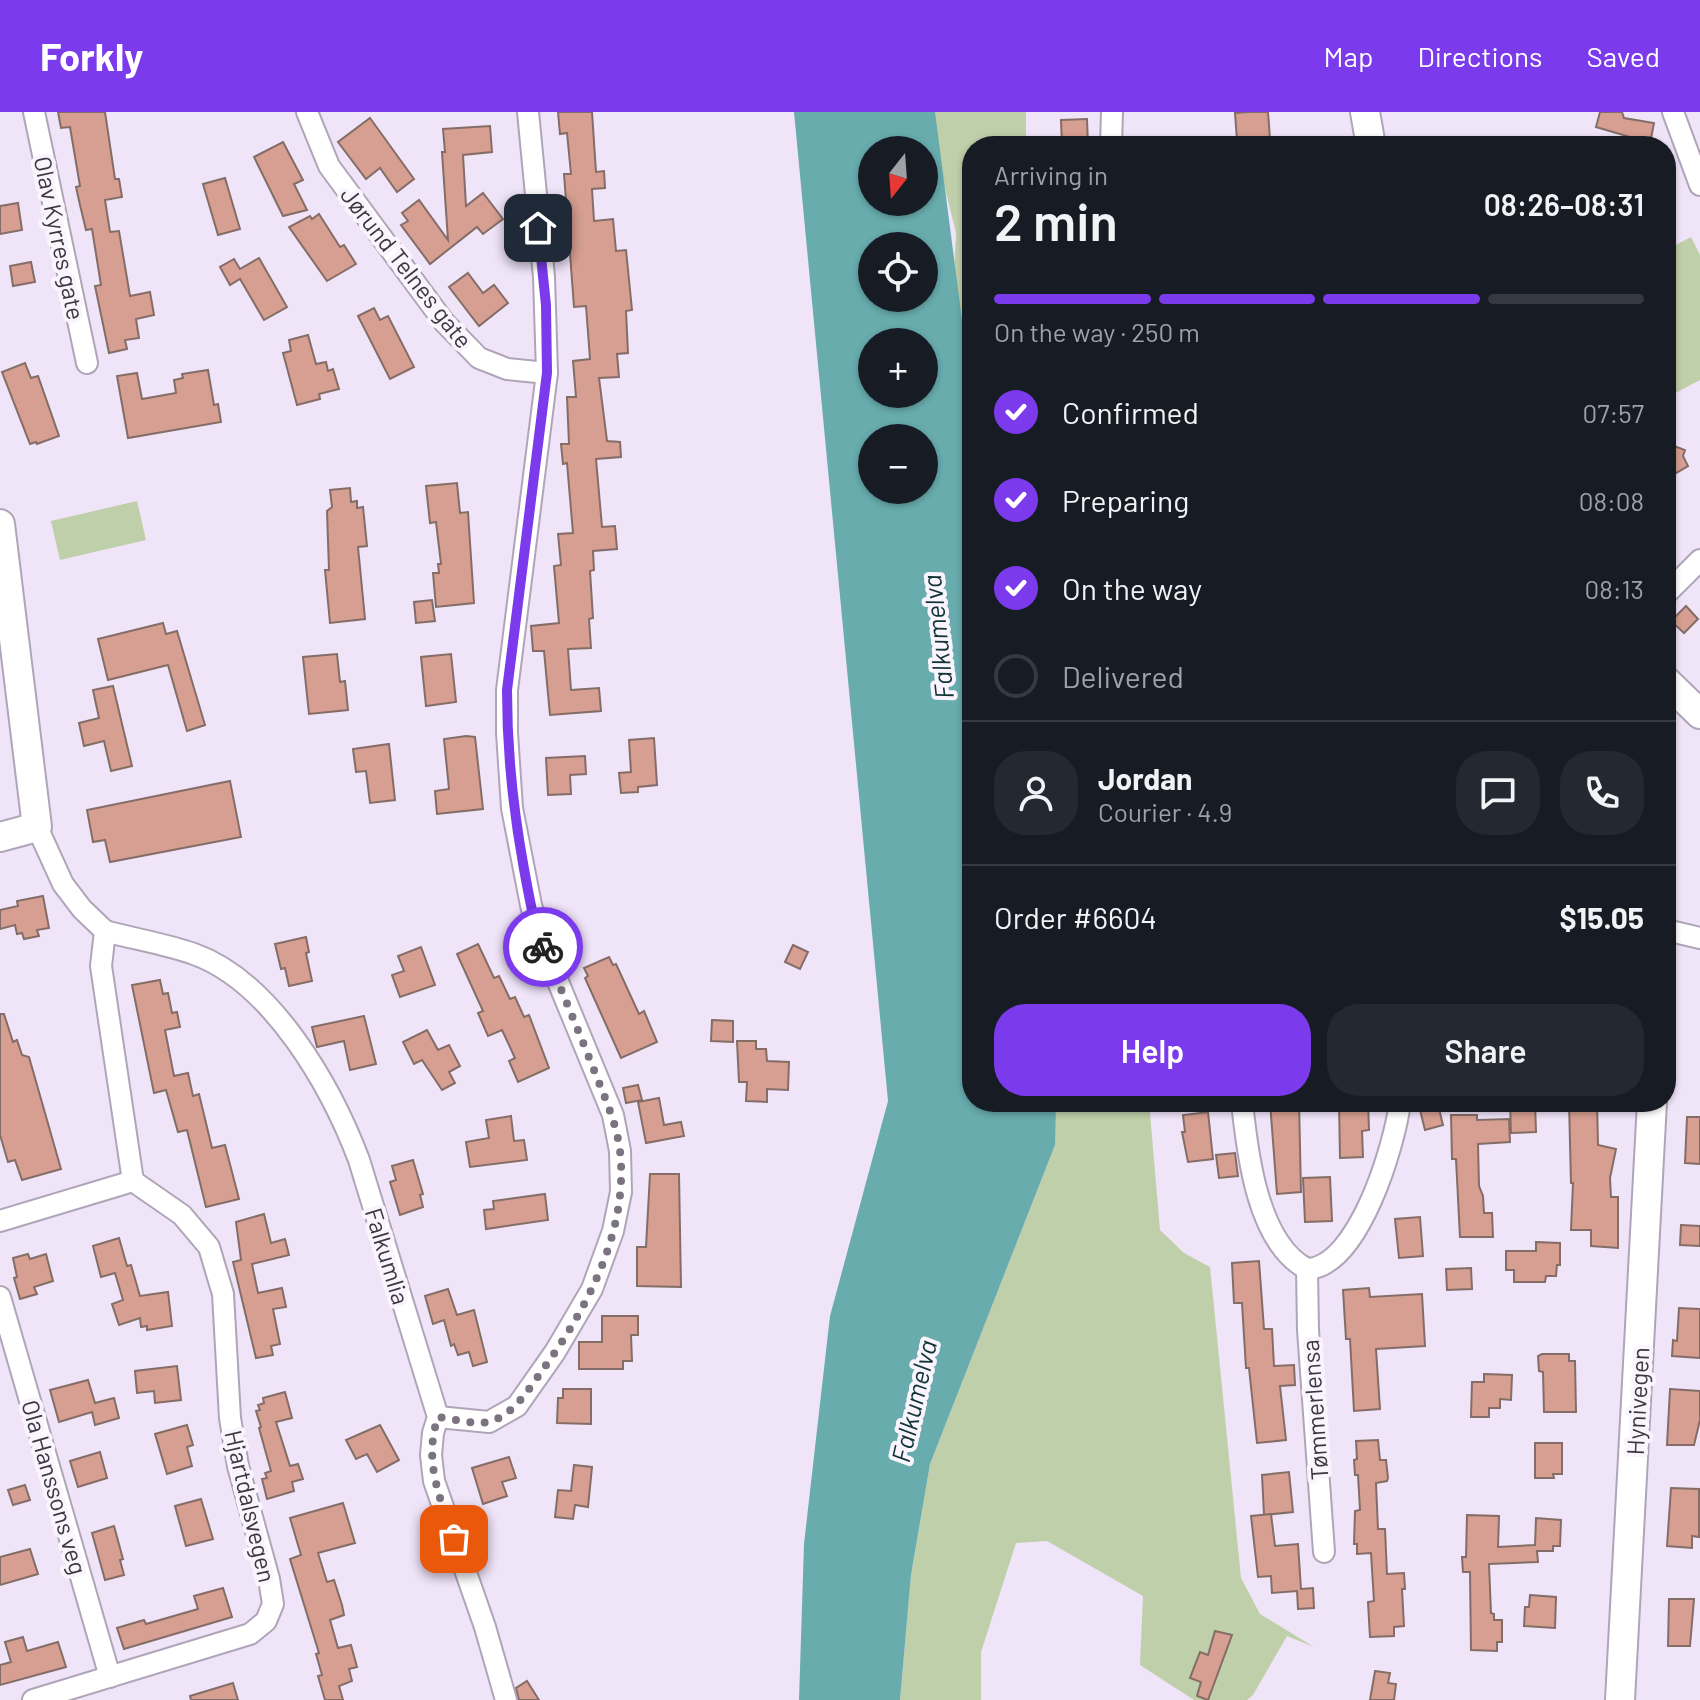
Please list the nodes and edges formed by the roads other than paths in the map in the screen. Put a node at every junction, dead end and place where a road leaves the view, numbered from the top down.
1 (34, 112) edge
2 (307, 112) edge
3 (528, 112) edge
4 (1112, 112) edge
5 (1365, 112) edge
6 (1673, 112) edge
7 (1111, 136) edge
8 (1369, 136) edge
9 (1700, 185) edge
10 (87, 363) dead end
11 (547, 373) junction
12 (0, 524) edge
13 (1700, 560) edge
14 (1676, 584) edge
15 (5, 598) edge
16 (1676, 691) edge
17 (1700, 714) edge
18 (37, 827) junction
19 (0, 837) edge
20 (105, 931) junction
21 (1676, 932) edge
22 (1700, 938) edge
23 (1243, 1112) edge
24 (1398, 1112) edge
25 (1651, 1112) edge
26 (133, 1181) junction
27 (0, 1221) edge
28 (1307, 1269) junction
29 (0, 1297) edge
30 (438, 1417) junction
31 (1324, 1552) dead end
32 (110, 1677) junction
33 (33, 1700) edge
34 (506, 1700) edge
35 (1620, 1700) edge

1 - 10 street, Olav Kyrres gate
2 - 11 street, Jørund Telnes gate
3 - 11 street
4 - 7 street
5 - 8 main road
6 - 9 street
11 - 30 street
12 - 15 main road
13 - 14 street
15 - 18 main road
16 - 17 main road
18 - 19 main road
18 - 20 street
20 - 26 street
20 - 30 street, Falkumlia
21 - 22 street
23 - 28 street
24 - 28 street
25 - 35 main road, Hynivegen
26 - 27 street
26 - 32 street, Hjartdalsvegen
28 - 31 street, Tømmerlensa
29 - 32 street, Ola Hanssons veg
30 - 34 street, Falkumlia
32 - 33 street, Hjartdalsvegen

